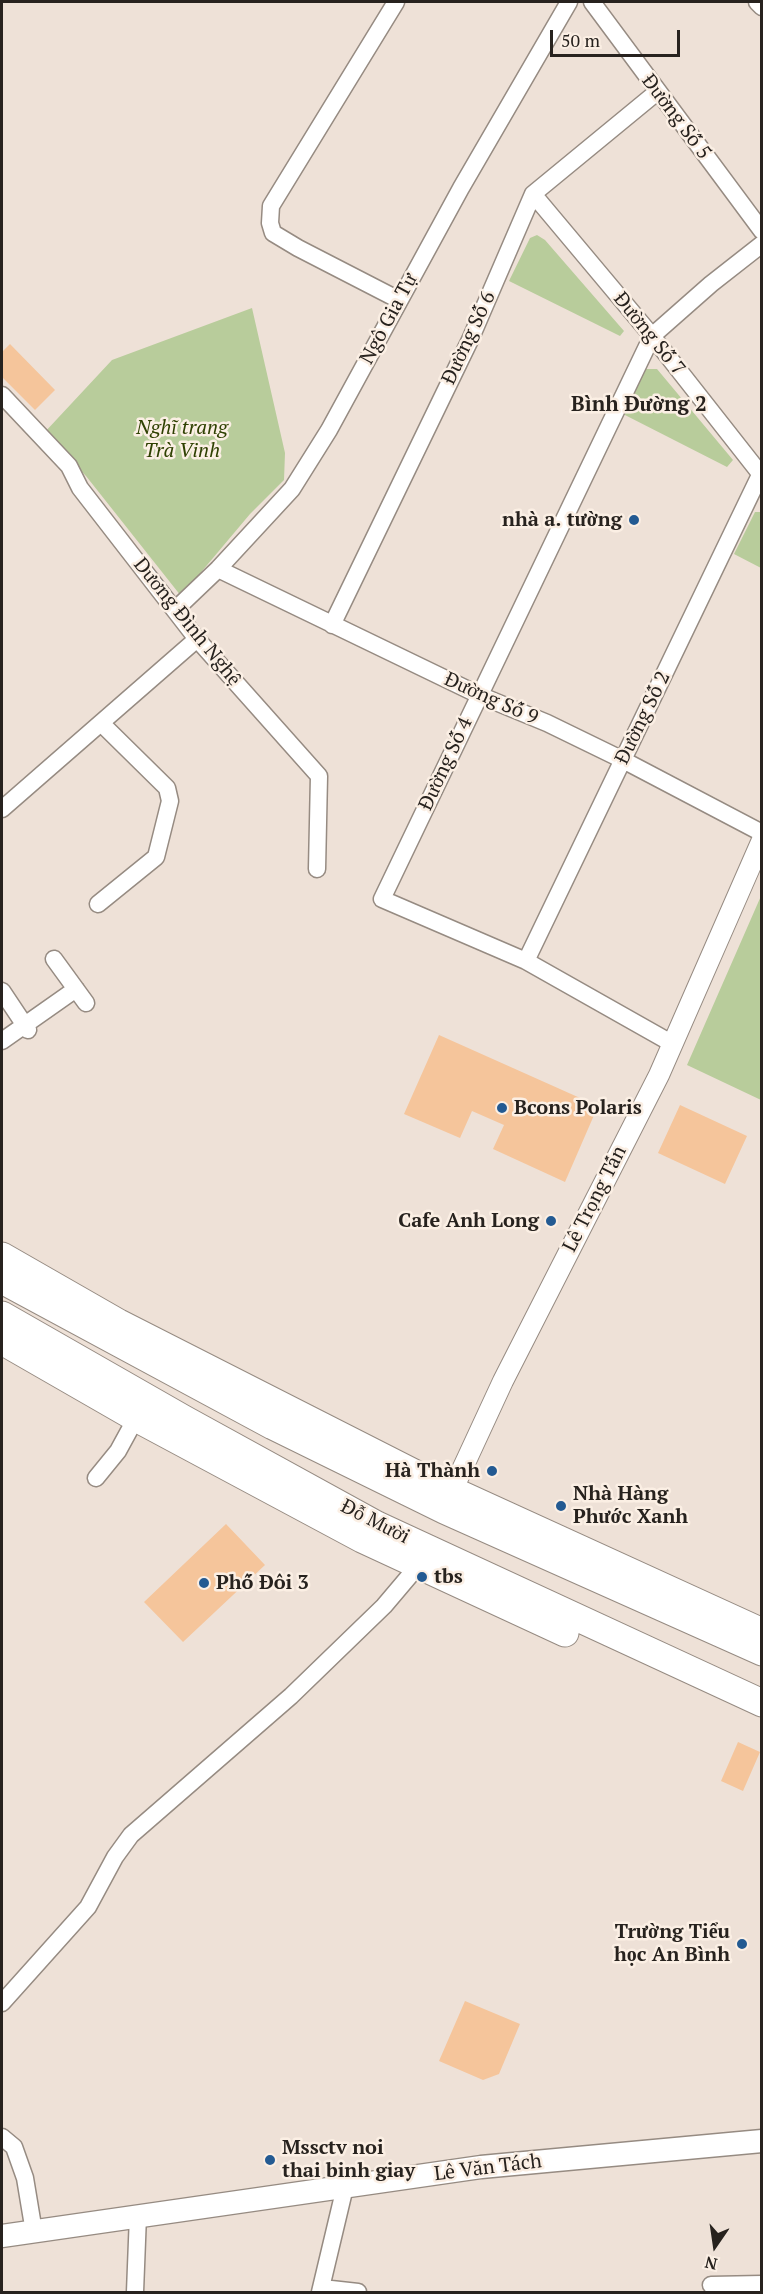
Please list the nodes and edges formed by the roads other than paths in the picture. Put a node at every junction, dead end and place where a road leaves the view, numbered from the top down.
1 (396, 2) edge
2 (569, 2) edge
3 (592, 2) edge
4 (757, 2) edge
5 (762, 7) edge
6 (657, 92) junction
7 (533, 194) junction
8 (762, 231) edge
9 (762, 244) edge
10 (399, 300) junction
11 (652, 336) junction
12 (2, 395) edge
13 (761, 475) edge
14 (218, 569) junction
15 (175, 610) junction
16 (332, 625) junction
17 (197, 639) junction
18 (479, 695) junction
19 (101, 723) junction
20 (623, 760) junction
21 (2, 809) edge
22 (762, 833) edge
23 (762, 840) edge
24 (317, 869) dead end
25 (98, 904) dead end
26 (54, 959) dead end
27 (526, 961) junction
28 (76, 989) junction
29 (2, 991) edge
30 (86, 1003) dead end
31 (26, 1027) junction
32 (2, 1041) edge
33 (673, 1044) junction
34 (2, 1256) edge
35 (2, 1280) edge
36 (2, 1315) edge
37 (5, 1349) edge
38 (136, 1418) junction
39 (96, 1478) dead end
40 (449, 1499) junction
41 (422, 1557) junction
42 (762, 1632) edge
43 (762, 1652) edge
44 (762, 1703) edge
45 (762, 1719) edge
46 (2, 2003) edge
47 (2, 2137) edge
48 (762, 2141) edge
49 (345, 2187) junction
50 (138, 2215) junction
51 (34, 2232) junction
52 (2, 2236) edge
53 (711, 2284) dead end
54 (762, 2284) edge
55 (321, 2290) edge
56 (135, 2292) edge
57 (358, 2292) edge

1 - 10 street
2 - 10 street, Ngô Gia Tự
3 - 6 street, Đường Số 5
4 - 5 street
6 - 7 street, Đường Số 6
6 - 8 street, Đường Số 5
7 - 11 street, Đường Số 7
7 - 16 street, Đường Số 6
9 - 11 street
10 - 14 street, Ngô Gia Tự
11 - 13 street, Đường Số 7
11 - 18 street, Đường Số 4
12 - 15 street, Dương Đình Nghệ
13 - 20 street, Đường Số 2
14 - 15 street, Ngô Gia Tự
14 - 16 street, Đường Số 9
15 - 17 street, Dương Đình Nghệ
16 - 18 street, Đường Số 9
17 - 19 street
17 - 24 street, Dương Đình Nghệ
18 - 20 street, Đường Số 9
18 - 27 street, Đường Số 4
19 - 21 street
19 - 25 street
20 - 22 street, Đường Số 9
20 - 27 street, Đường Số 2
23 - 33 street, Lê Trọng Tấn
26 - 28 street
27 - 33 street, Đường Số 4
28 - 30 street
28 - 31 street
29 - 31 street
31 - 32 street
33 - 40 street, Lê Trọng Tấn
34 - 40 highway
35 - 40 highway
36 - 41 highway, Đỗ Mười
37 - 38 highway, Đỗ Mười
38 - 39 street
38 - 41 highway, Đỗ Mười
40 - 41 highway
40 - 42 highway
40 - 43 highway
41 - 44 highway, Đỗ Mười
41 - 45 highway, Đỗ Mười
41 - 46 street
47 - 51 street
48 - 49 main road, Lê Văn Tách
49 - 50 main road, Lê Văn Tách
49 - 55 street
50 - 51 main road, Lê Văn Tách
50 - 56 street
51 - 52 main road, Lê Văn Tách
53 - 54 street
55 - 57 street

